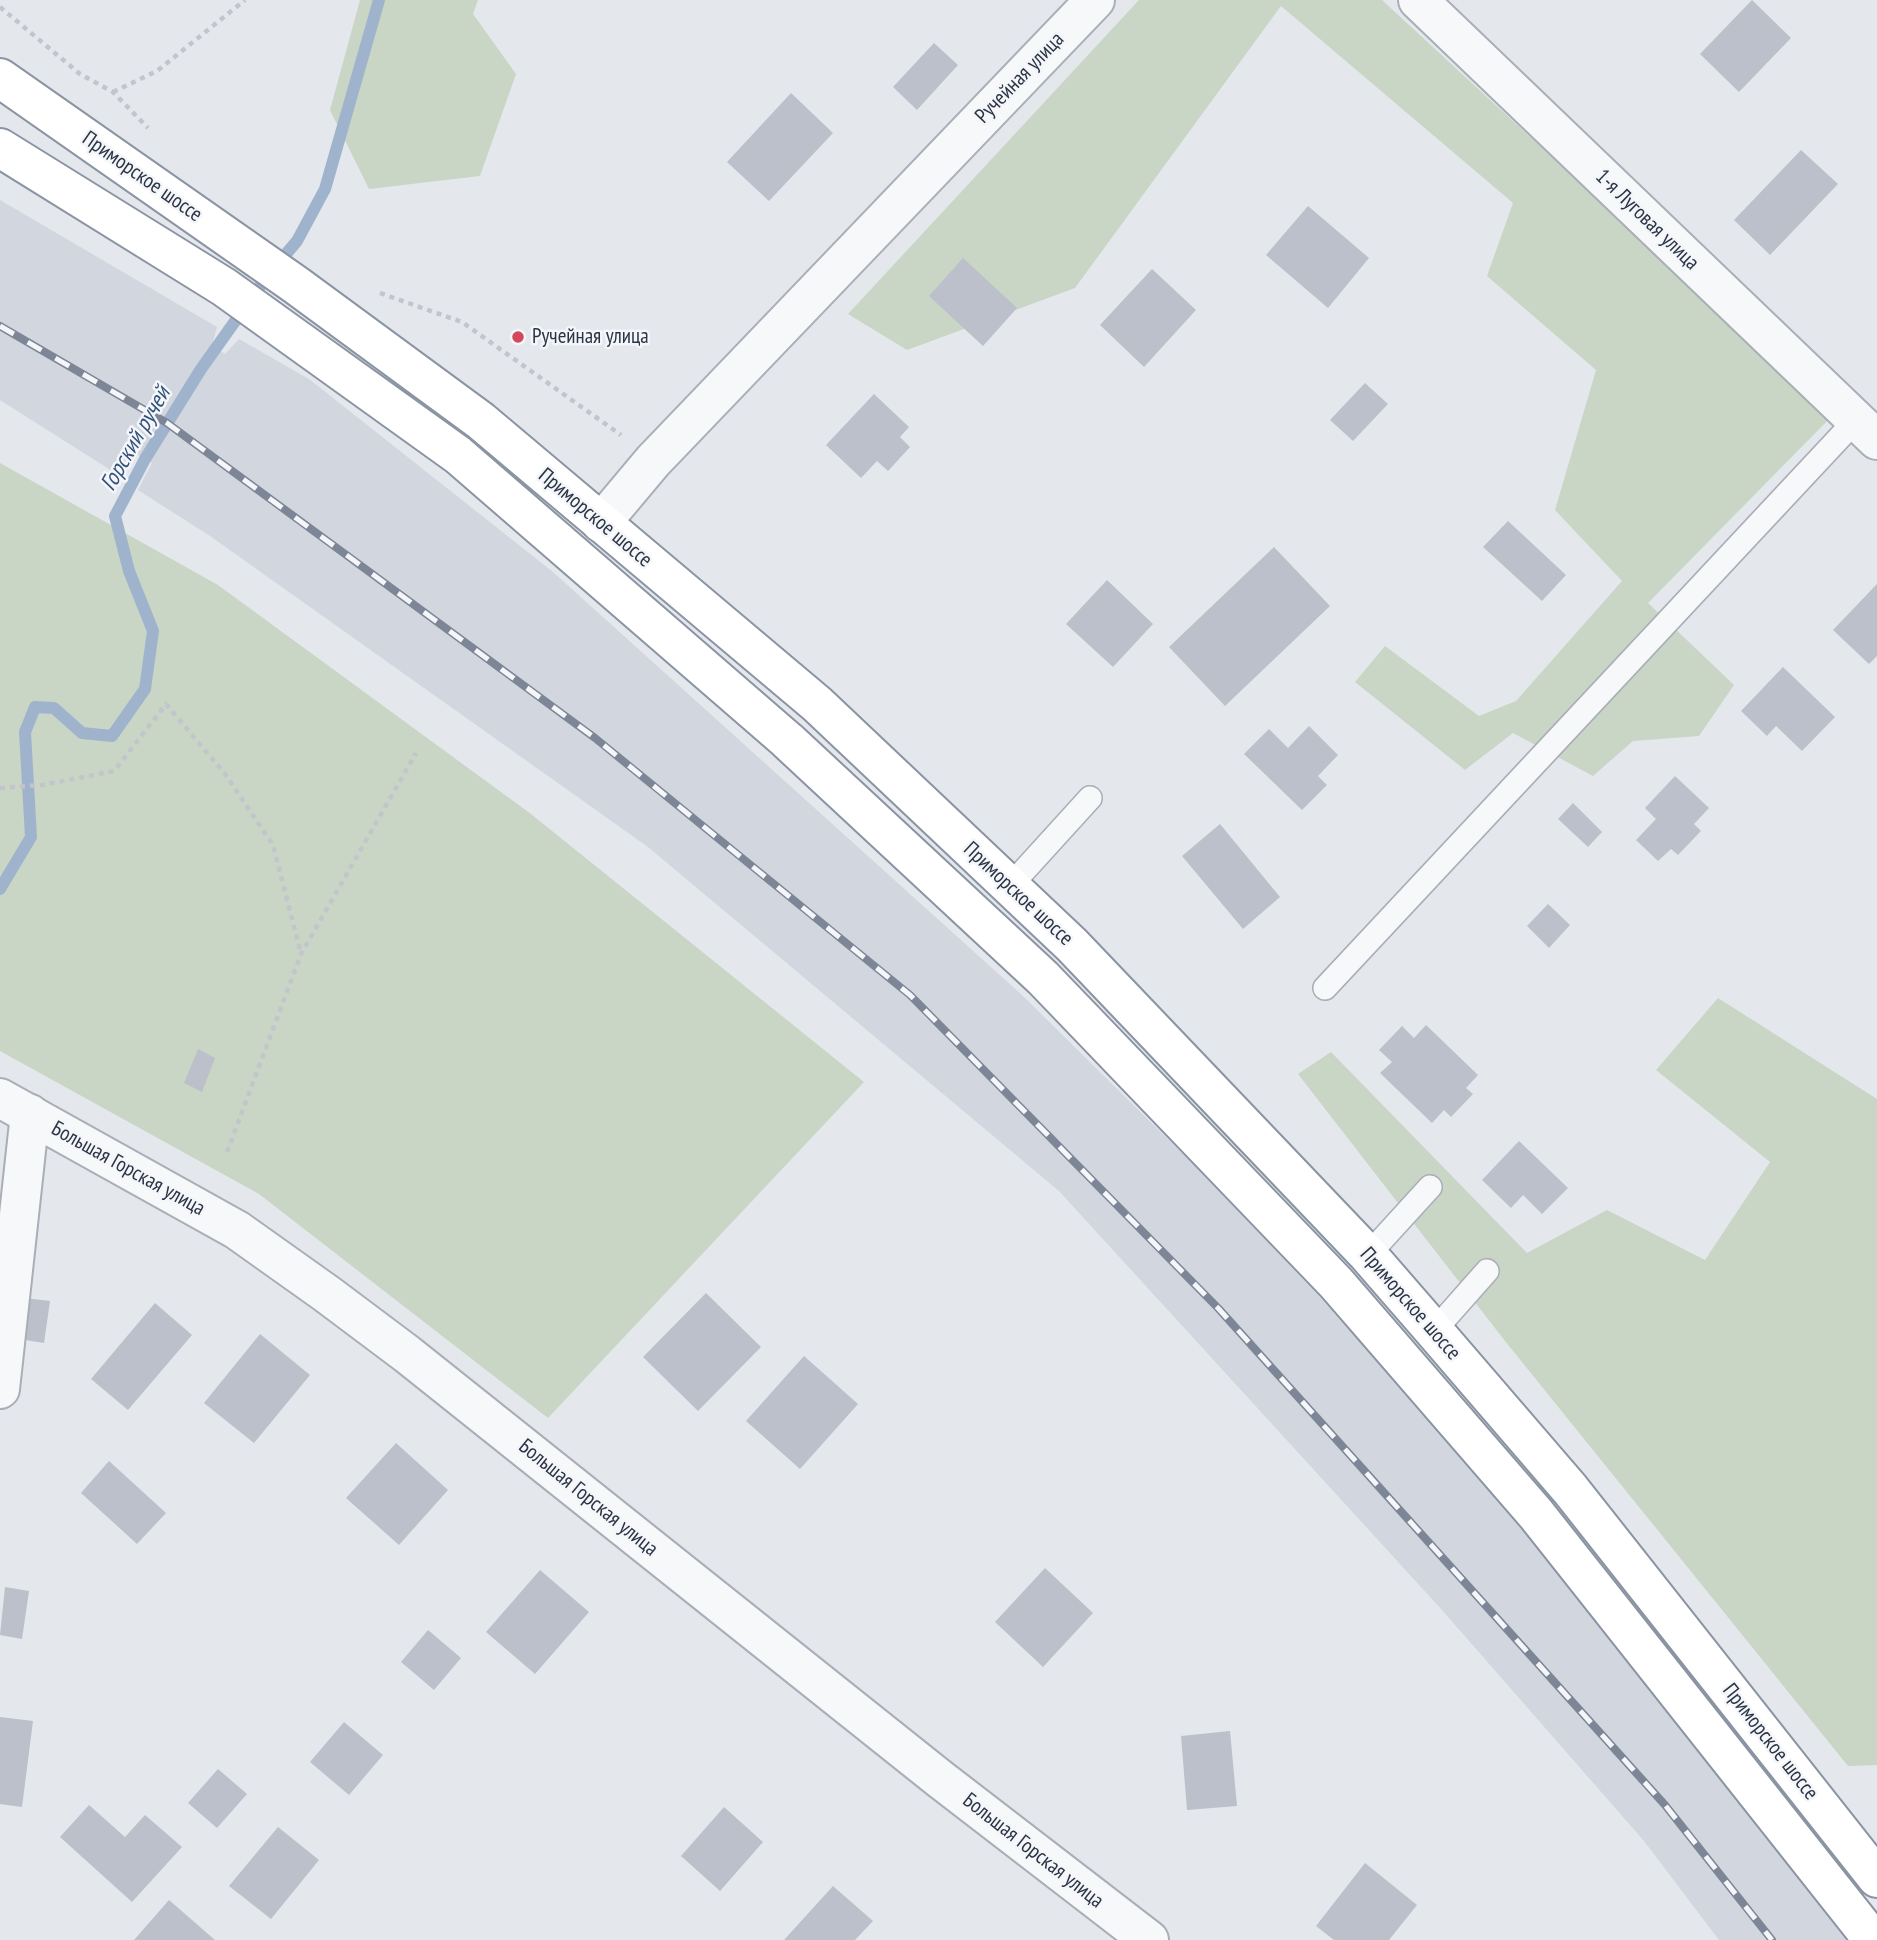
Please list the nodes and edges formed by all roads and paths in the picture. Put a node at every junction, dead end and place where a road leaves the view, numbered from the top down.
1 (245, 0) edge
2 (1095, 0) edge
3 (1418, 0) edge
4 (0, 7) edge
5 (0, 78) edge
6 (0, 148) edge
7 (1866, 430) edge
8 (601, 523) junction
9 (416, 753) dead end
10 (0, 788) edge
11 (1090, 798) dead end
12 (1010, 886) junction
13 (301, 954) junction
14 (1325, 988) dead end
15 (15, 1106) edge
16 (227, 1152) dead end
17 (1430, 1187) dead end
18 (1368, 1255) junction
19 (1487, 1271) dead end
20 (1434, 1331) junction
21 (0, 1390) edge
22 (1877, 1878) edge
23 (1149, 1940) edge
24 (1873, 1940) edge

1 - 4 path
2 - 8 street, Ручейная улица
3 - 7 street, 1-я Луговая улица
5 - 8 highway, Приморское шоссе
6 - 24 highway, Приморское шоссе
7 - 14 lane
8 - 12 highway, Приморское шоссе
9 - 13 path
10 - 13 path
11 - 12 lane
12 - 18 highway, Приморское шоссе
13 - 16 path
15 - 21 street
15 - 23 street, Большая Горская улица
17 - 18 lane
18 - 20 highway, Приморское шоссе
19 - 20 lane
20 - 22 highway, Приморское шоссе

